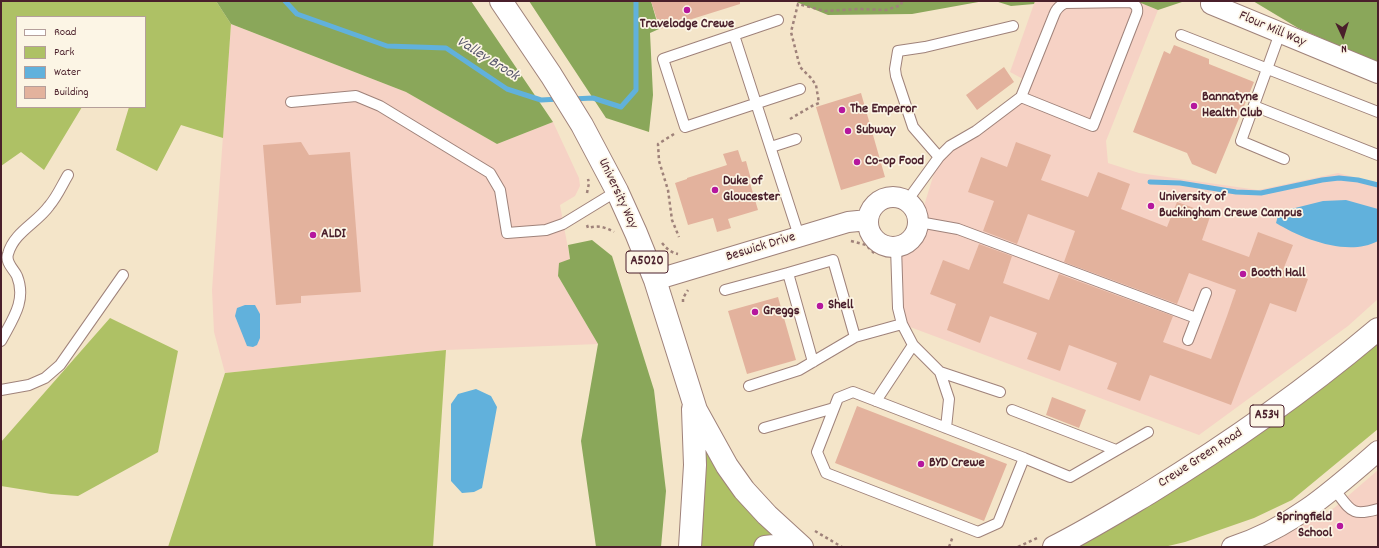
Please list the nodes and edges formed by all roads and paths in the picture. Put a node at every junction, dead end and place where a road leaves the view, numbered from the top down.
1 (501, 1) edge
2 (902, 1) edge
3 (1211, 4) dead end
4 (778, 20) dead end
5 (1013, 26) dead end
6 (1280, 33) junction
7 (734, 35) junction
8 (1181, 35) dead end
9 (1267, 69) junction
10 (1378, 73) edge
11 (800, 90) dead end
12 (1021, 97) junction
13 (291, 102) dead end
14 (756, 105) junction
15 (1254, 106) junction
16 (1378, 112) edge
17 (790, 119) dead end
18 (685, 127) junction
19 (796, 140) dead end
20 (771, 147) junction
21 (1378, 155) edge
22 (939, 157) junction
23 (1284, 159) dead end
24 (587, 174) dead end
25 (68, 175) dead end
26 (617, 191) junction
27 (907, 201) junction
28 (581, 213) junction
29 (868, 220) junction
30 (919, 222) junction
31 (615, 233) dead end
32 (799, 236) junction
33 (679, 237) dead end
34 (896, 247) junction
35 (788, 273) junction
36 (123, 275) dead end
37 (655, 280) junction
38 (725, 290) dead end
39 (1206, 293) dead end
40 (1196, 318) junction
41 (902, 324) junction
42 (1378, 329) edge
43 (855, 337) junction
44 (1188, 340) dead end
45 (1, 341) edge
46 (913, 345) junction
47 (813, 362) junction
48 (940, 372) junction
49 (749, 386) dead end
50 (1, 390) edge
51 (1000, 392) dead end
52 (876, 401) junction
53 (693, 406) junction
54 (834, 408) junction
55 (1012, 410) dead end
56 (764, 428) dead end
57 (946, 428) junction
58 (1148, 432) dead end
59 (1116, 450) junction
60 (1378, 451) edge
61 (1024, 458) junction
62 (1334, 489) junction
63 (1378, 509) edge
64 (806, 538) edge
65 (1235, 546) edge
66 (690, 547) edge
67 (766, 547) edge
68 (790, 547) edge
69 (842, 547) edge
70 (1054, 547) edge

1 - 26 main road, University Way / A5020
2 - 17 path
3 - 6 street, Flour Mill Way
4 - 7 lane
5 - 22 lane
6 - 9 lane
6 - 10 street, Flour Mill Way
7 - 14 lane
7 - 18 lane
8 - 9 lane
9 - 15 lane
9 - 16 lane
11 - 14 lane
12 - 12 lane
12 - 22 lane
13 - 28 lane
14 - 18 lane
14 - 20 lane
15 - 21 lane
15 - 23 lane
18 - 33 path
19 - 20 lane
20 - 32 lane
22 - 27 lane
24 - 28 path
25 - 45 lane
26 - 28 lane
26 - 37 main road, University Way / A5020
27 - 29 street
27 - 30 street
28 - 31 path
29 - 32 street, Beswick Drive
29 - 34 street
30 - 34 street
30 - 40 lane
32 - 37 street, Beswick Drive
34 - 41 lane
35 - 38 lane
35 - 43 lane
35 - 47 lane
36 - 50 lane
37 - 53 main road, University Way / A5020
39 - 40 lane
40 - 44 lane
41 - 43 lane
41 - 46 lane
42 - 70 main road, Crewe Green Road / A534
43 - 47 lane
46 - 48 lane
46 - 52 lane
47 - 49 lane
48 - 51 lane
48 - 57 lane
52 - 54 lane
52 - 57 lane
53 - 64 main road, University Way / A5020
53 - 66 main road, University Way / A5020
54 - 56 lane
54 - 61 lane
55 - 59 lane
57 - 61 lane
58 - 59 lane
59 - 61 lane
60 - 62 street
62 - 63 lane
62 - 65 street
64 - 69 path
67 - 68 main road

